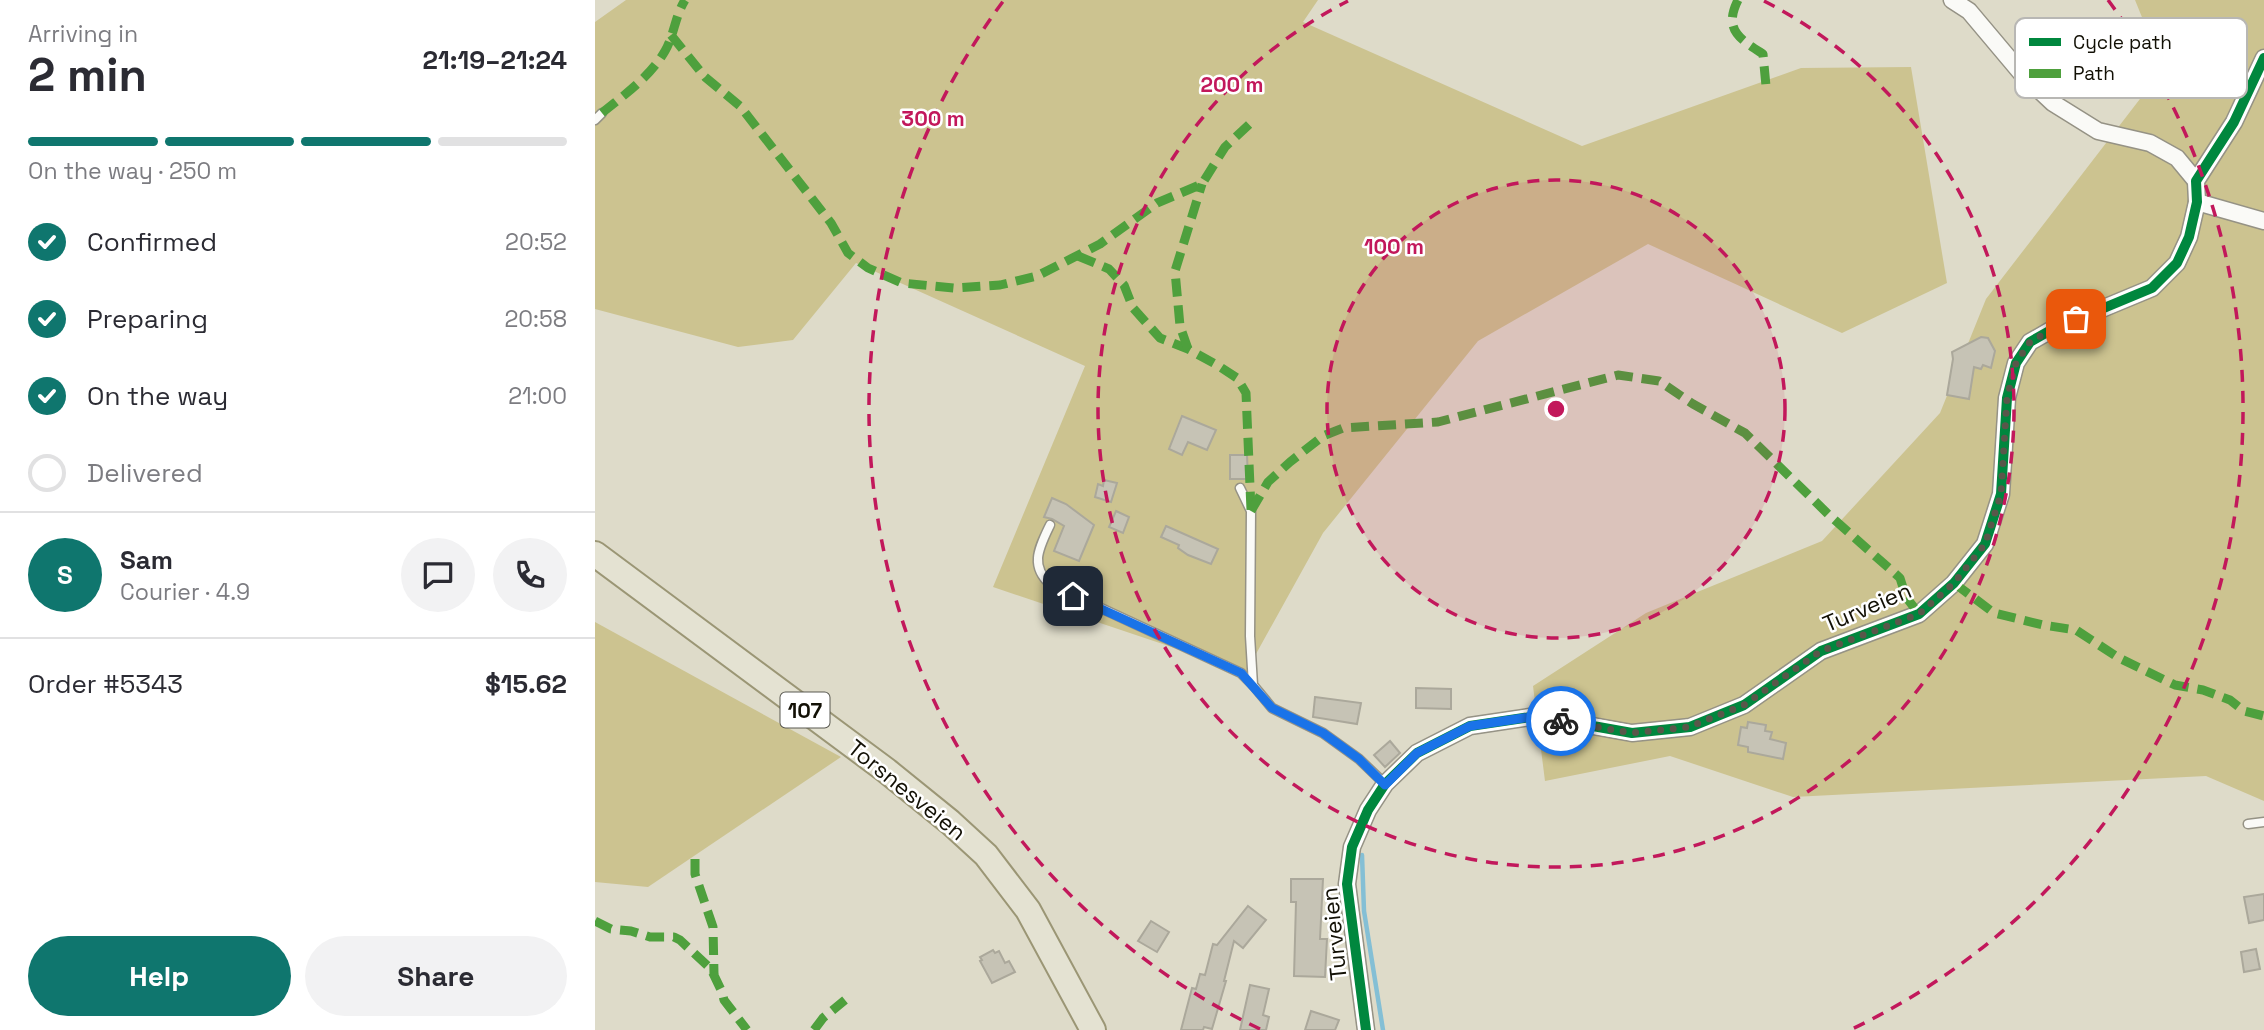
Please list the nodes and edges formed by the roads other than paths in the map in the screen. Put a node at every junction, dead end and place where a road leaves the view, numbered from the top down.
1 (1952, 0) edge
2 (2264, 58) edge
3 (2015, 66) edge
4 (2247, 94) edge
5 (2048, 98) edge
6 (2245, 98) edge
7 (2196, 181) junction
8 (2197, 202) junction
9 (2264, 221) edge
10 (1240, 488) dead end
11 (1050, 526) dead end
12 (595, 554) edge
13 (1253, 685) junction
14 (1385, 785) junction
15 (2264, 822) edge
16 (2248, 824) dead end
17 (1093, 1030) edge
18 (1366, 1030) edge

1 - 3 street
2 - 4 street
5 - 7 street
6 - 7 street
7 - 8 street, Turveien
8 - 9 street
8 - 14 street, Turveien
10 - 13 lane
11 - 13 lane
12 - 17 main road, Torsnesveien / 107
13 - 14 lane
14 - 18 street, Turveien
15 - 16 lane

